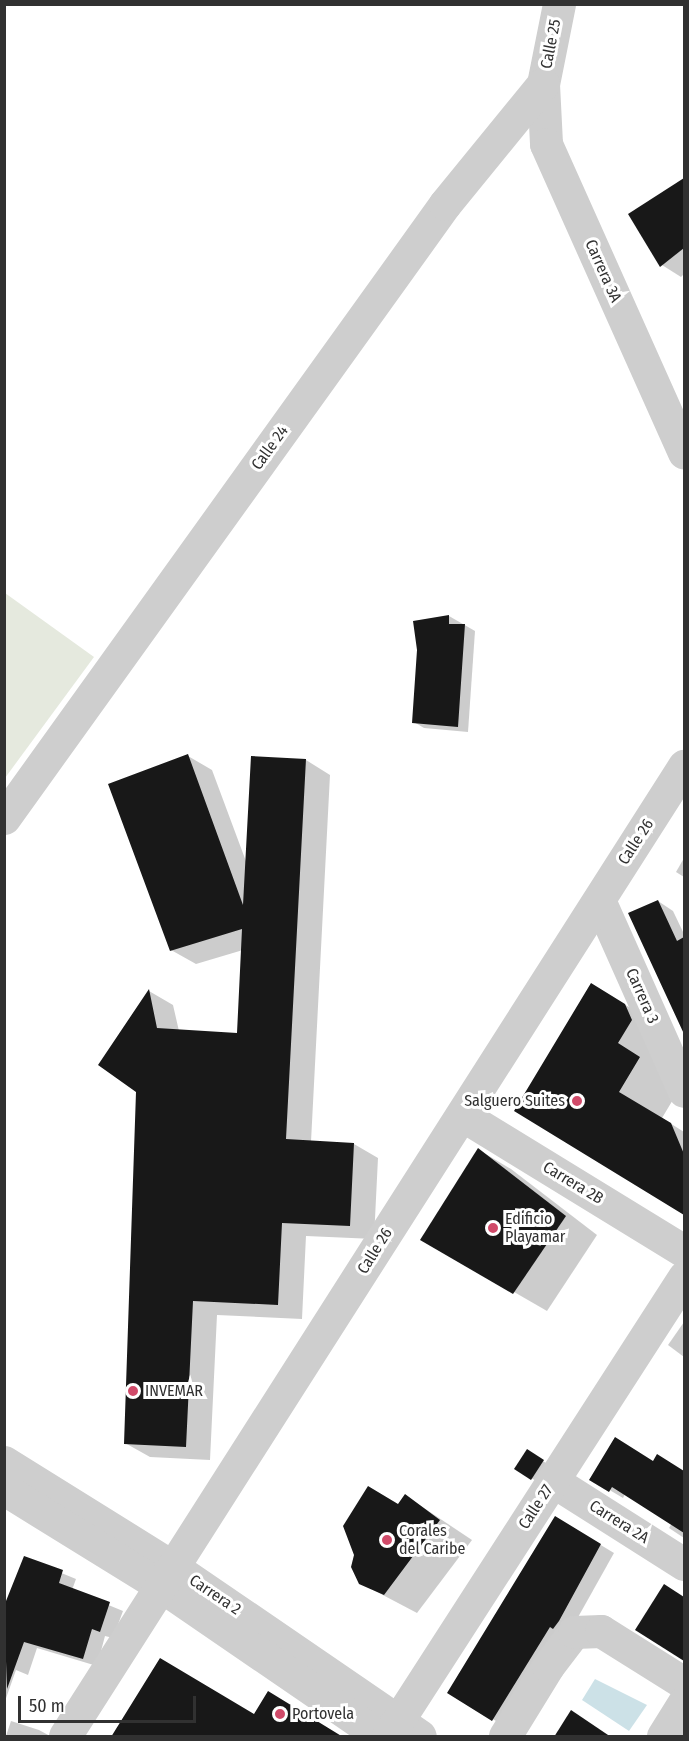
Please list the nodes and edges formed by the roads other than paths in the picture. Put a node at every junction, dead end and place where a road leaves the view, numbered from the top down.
1 (559, 4) edge
2 (543, 84) junction
3 (684, 452) edge
4 (684, 766) edge
5 (4, 818) edge
6 (599, 900) junction
7 (684, 1091) edge
8 (462, 1115) junction
9 (684, 1251) edge
10 (684, 1277) edge
11 (4, 1462) edge
12 (553, 1481) junction
13 (4, 1489) edge
14 (684, 1564) edge
15 (167, 1577) junction
16 (684, 1683) edge
17 (684, 1702) edge
18 (396, 1733) edge
19 (65, 1737) edge
20 (505, 1737) edge
21 (663, 1737) edge

1 - 2 street, Calle 25
2 - 3 street, Carrera 3A
2 - 5 street, Calle 24
4 - 6 street, Calle 26
6 - 7 street, Carrera 3
6 - 8 street, Calle 26
8 - 9 street, Carrera 2B
8 - 15 street, Calle 26
10 - 12 street, Calle 27
11 - 15 street, Carrera 2
12 - 14 street, Carrera 2A
12 - 18 street, Calle 27
13 - 15 street, Carrera 2
15 - 18 street, Carrera 2
15 - 19 street, Calle 26
16 - 20 street
17 - 21 street

